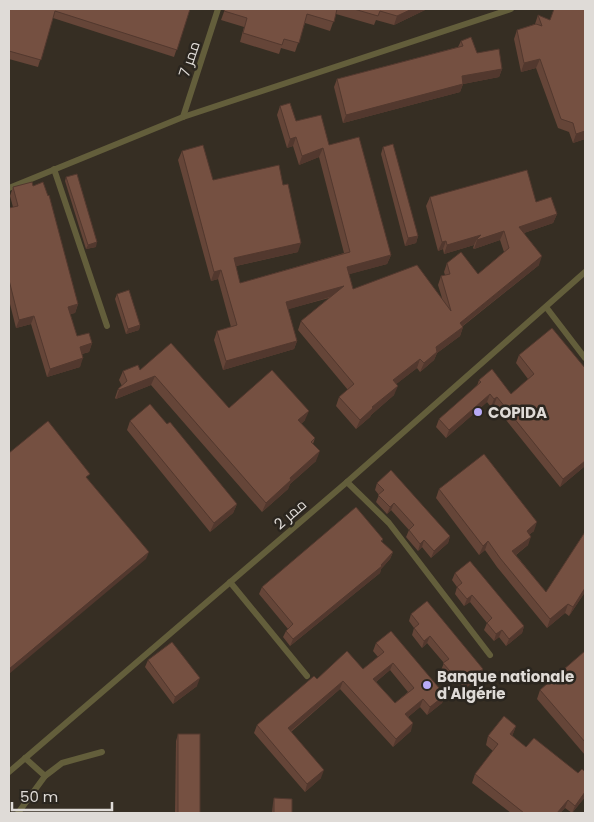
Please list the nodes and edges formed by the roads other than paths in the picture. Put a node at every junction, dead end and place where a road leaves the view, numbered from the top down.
1 (218, 9) edge
2 (511, 9) edge
3 (183, 117) junction
4 (54, 169) junction
5 (9, 188) edge
6 (585, 272) edge
7 (546, 307) junction
8 (107, 326) dead end
9 (585, 358) edge
10 (347, 482) junction
11 (230, 582) junction
12 (490, 655) dead end
13 (307, 676) dead end
14 (102, 752) dead end
15 (25, 758) junction
16 (9, 772) edge
17 (45, 776) junction
18 (18, 813) edge

1 - 3 lane, ممر 7
2 - 3 lane
3 - 4 lane
4 - 5 lane
4 - 8 lane
6 - 7 lane, ممر 2
7 - 9 lane
7 - 10 lane, ممر 2
10 - 11 lane, ممر 2
10 - 12 lane
11 - 13 lane
11 - 15 lane, ممر 2
14 - 17 lane
15 - 16 lane, ممر 2
15 - 17 lane
17 - 18 lane

